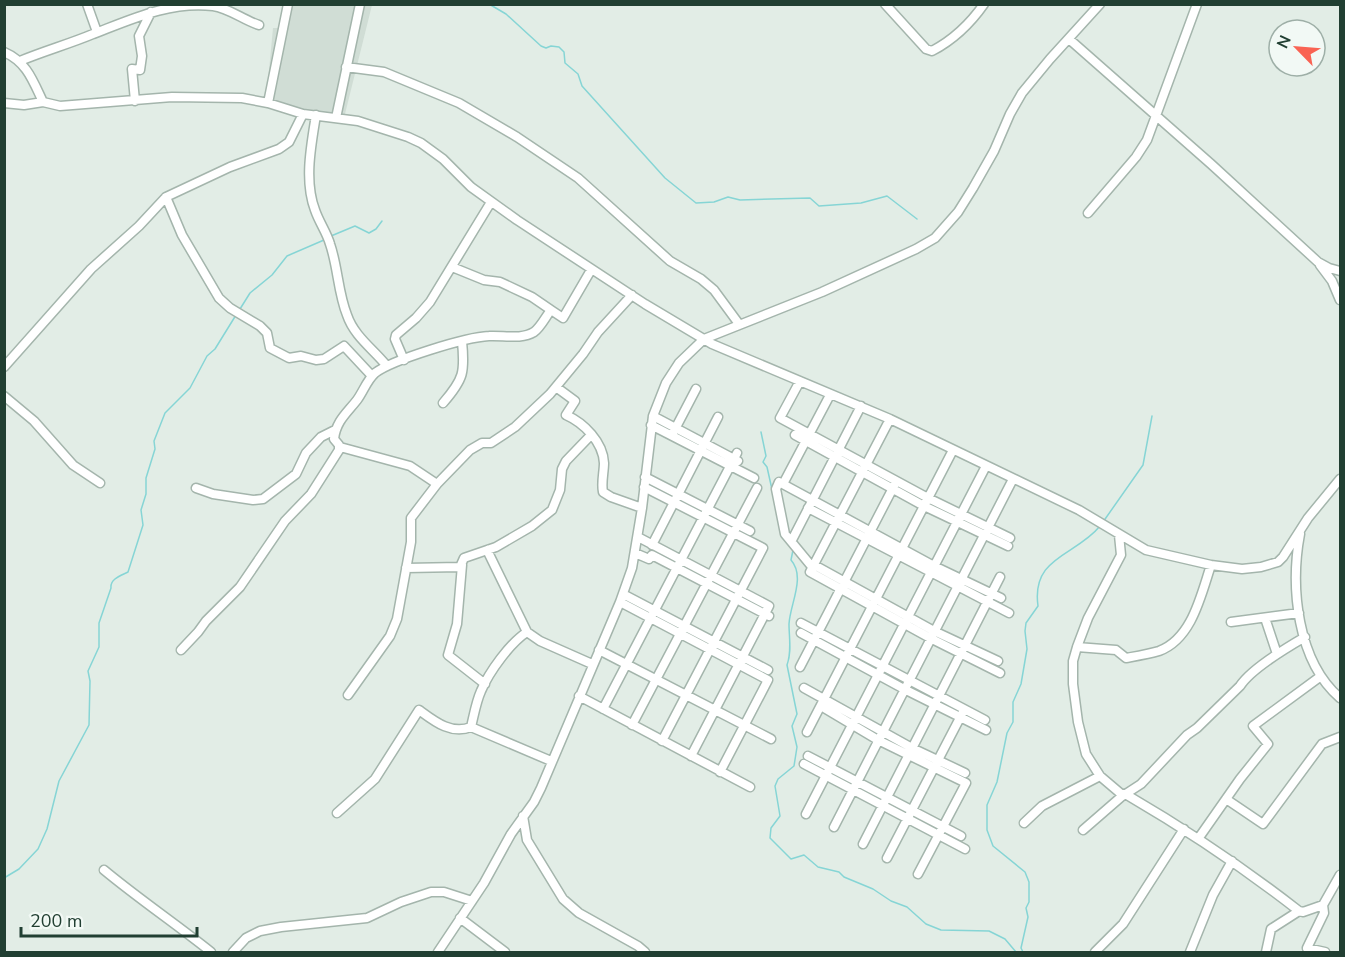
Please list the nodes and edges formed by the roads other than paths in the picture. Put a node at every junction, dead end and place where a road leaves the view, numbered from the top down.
1 (87, 4) edge
2 (288, 4) edge
3 (360, 4) edge
4 (885, 4) edge
5 (984, 4) edge
6 (1100, 4) edge
7 (1197, 4) edge
8 (151, 12) junction
9 (259, 25) dead end
10 (98, 32) junction
11 (1069, 39) junction
12 (4, 52) edge
13 (20, 61) junction
14 (346, 67) junction
15 (135, 101) junction
16 (43, 102) junction
17 (4, 103) edge
18 (268, 103) junction
19 (303, 114) junction
20 (316, 115) junction
21 (1156, 116) junction
22 (336, 118) junction
23 (166, 197) junction
24 (490, 202) junction
25 (1088, 213) dead end
26 (1318, 262) junction
27 (452, 267) junction
28 (591, 270) junction
29 (1341, 271) edge
30 (632, 295) junction
31 (1341, 300) edge
32 (551, 310) junction
33 (740, 324) junction
34 (704, 339) junction
35 (462, 341) junction
36 (404, 360) junction
37 (386, 365) junction
38 (4, 367) edge
39 (372, 375) junction
40 (800, 381) junction
41 (556, 387) junction
42 (696, 389) dead end
43 (830, 395) junction
44 (4, 396) edge
45 (443, 403) dead end
46 (861, 406) junction
47 (718, 417) dead end
48 (890, 419) junction
49 (652, 421) junction
50 (335, 429) junction
51 (674, 432) junction
52 (591, 435) junction
53 (795, 435) dead end
54 (808, 437) junction
55 (340, 447) junction
56 (703, 447) junction
57 (953, 450) junction
58 (836, 453) junction
59 (735, 460) junction
60 (986, 466) junction
61 (865, 469) junction
62 (645, 477) junction
63 (754, 478) dead end
64 (1012, 479) junction
65 (1341, 479) edge
66 (100, 483) dead end
67 (438, 484) junction
68 (783, 484) junction
69 (894, 484) junction
70 (644, 487) junction
71 (196, 488) dead end
72 (757, 488) dead end
73 (678, 494) junction
74 (674, 502) junction
75 (926, 502) junction
76 (810, 504) junction
77 (642, 508) junction
78 (706, 513) junction
79 (959, 518) junction
80 (839, 519) junction
81 (735, 529) junction
82 (1301, 529) junction
83 (750, 531) dead end
84 (986, 531) junction
85 (868, 535) junction
86 (1119, 535) junction
87 (638, 537) junction
88 (792, 540) junction
89 (1009, 542) dead end
90 (652, 545) junction
91 (487, 550) junction
92 (900, 552) junction
93 (635, 553) junction
94 (679, 564) junction
95 (462, 565) junction
96 (1211, 565) junction
97 (814, 567) junction
98 (406, 568) junction
99 (933, 569) junction
100 (1000, 577) dead end
101 (708, 579) junction
102 (959, 583) junction
103 (842, 585) junction
104 (738, 595) junction
105 (622, 598) junction
106 (989, 598) junction
107 (1001, 598) dead end
108 (874, 603) junction
109 (1009, 613) dead end
110 (653, 614) junction
111 (1299, 614) junction
112 (1265, 618) junction
113 (906, 620) junction
114 (1231, 622) dead end
115 (801, 628) dead end
116 (682, 630) junction
117 (527, 632) junction
118 (932, 635) junction
119 (816, 636) junction
120 (1305, 637) junction
121 (712, 645) junction
122 (1077, 647) junction
123 (181, 650) dead end
124 (599, 650) junction
125 (963, 650) junction
126 (848, 653) junction
127 (1276, 654) junction
128 (741, 660) junction
129 (998, 661) dead end
130 (592, 664) junction
131 (627, 664) junction
132 (882, 666) junction
133 (800, 667) dead end
134 (768, 670) dead end
135 (1000, 673) dead end
136 (878, 675) junction
137 (1321, 676) junction
138 (656, 679) junction
139 (909, 680) junction
140 (485, 684) junction
141 (804, 688) dead end
142 (904, 689) junction
143 (348, 695) dead end
144 (686, 695) junction
145 (579, 696) junction
146 (1341, 698) edge
147 (937, 700) junction
148 (822, 703) junction
149 (603, 710) junction
150 (715, 710) junction
151 (963, 713) junction
152 (985, 720) dead end
153 (854, 721) junction
154 (632, 725) junction
155 (744, 725) junction
156 (471, 727) junction
157 (986, 730) dead end
158 (807, 732) dead end
159 (881, 736) junction
160 (1341, 737) edge
161 (771, 739) dead end
162 (662, 741) junction
163 (910, 751) junction
164 (691, 756) junction
165 (806, 760) dead end
166 (551, 761) junction
167 (936, 764) junction
168 (720, 772) junction
169 (828, 772) junction
170 (965, 773) dead end
171 (1100, 777) junction
172 (855, 786) junction
173 (750, 787) dead end
174 (1127, 795) junction
175 (1226, 799) junction
176 (885, 802) junction
177 (337, 813) dead end
178 (806, 814) dead end
179 (909, 815) junction
180 (524, 816) junction
181 (1024, 823) dead end
182 (834, 827) dead end
183 (1184, 829) junction
184 (1083, 830) dead end
185 (941, 831) junction
186 (961, 836) dead end
187 (1198, 839) junction
188 (863, 843) dead end
189 (965, 849) dead end
190 (887, 858) dead end
191 (1232, 861) junction
192 (104, 870) dead end
193 (918, 874) dead end
194 (1341, 875) edge
195 (472, 901) junction
196 (1323, 906) junction
197 (1299, 910) junction
198 (460, 918) junction
199 (211, 952) edge
200 (233, 952) edge
201 (438, 952) edge
202 (505, 952) edge
203 (645, 952) edge
204 (1095, 952) edge
205 (1190, 952) edge
206 (1266, 952) edge
207 (1325, 952) edge

1 - 10 street
2 - 18 street
3 - 14 street
4 - 5 street
6 - 11 street
7 - 21 street
8 - 9 street
8 - 10 street
8 - 15 street
10 - 13 street
11 - 21 street
11 - 33 street
12 - 13 street
13 - 16 street
14 - 22 street
14 - 33 street
15 - 16 street
15 - 18 street
16 - 17 street
18 - 19 street
19 - 20 street
19 - 23 street
20 - 22 street
20 - 37 street
21 - 25 street
21 - 26 street
22 - 24 street
23 - 38 street
23 - 39 street
24 - 27 street
24 - 28 street
26 - 29 street
26 - 31 street
27 - 32 street
27 - 36 street
28 - 30 street
28 - 32 street
30 - 34 street
30 - 41 street
32 - 35 street
33 - 34 street
34 - 40 street
34 - 49 street
35 - 36 street
35 - 45 street
36 - 37 street
37 - 39 street
39 - 50 street
40 - 43 street
40 - 54 street
41 - 52 street
41 - 67 street
42 - 51 street
43 - 46 street
43 - 54 street
44 - 66 street
46 - 48 street
46 - 58 street
47 - 56 street
48 - 57 street
48 - 61 street
49 - 51 street
49 - 62 street
50 - 55 street
50 - 71 street
51 - 56 street
52 - 77 street
52 - 91 street
53 - 54 street
54 - 58 street
54 - 68 street
55 - 67 street
55 - 123 street
56 - 59 street
56 - 73 street
57 - 60 street
57 - 75 street
58 - 61 street
58 - 76 street
59 - 63 street
59 - 78 street
60 - 64 street
60 - 79 street
61 - 69 street
61 - 80 street
62 - 70 street
62 - 73 street
64 - 84 street
64 - 86 street
65 - 82 street
67 - 98 street
68 - 76 street
68 - 88 street
69 - 75 street
69 - 85 street
70 - 74 street
70 - 77 street
72 - 81 street
73 - 74 street
73 - 78 street
74 - 78 street
74 - 90 street
75 - 79 street
75 - 92 street
76 - 80 street
76 - 88 street
77 - 87 street
78 - 81 street
78 - 94 street
79 - 84 street
79 - 99 street
80 - 85 street
80 - 97 street
81 - 83 street
81 - 101 street
81 - 104 street
82 - 96 street
82 - 111 street
84 - 89 street
84 - 102 street
85 - 92 street
85 - 103 street
86 - 96 street
86 - 122 street
87 - 90 street
87 - 93 street
88 - 97 street
90 - 94 street
91 - 95 street
91 - 117 street
92 - 99 street
92 - 108 street
93 - 94 street
93 - 105 street
94 - 101 street
94 - 110 street
95 - 98 street
95 - 140 street
96 - 122 street
97 - 103 street
98 - 143 street
99 - 102 street
99 - 113 street
100 - 106 street
101 - 104 street
101 - 116 street
102 - 106 street
102 - 118 street
103 - 108 street
103 - 119 street
104 - 121 street
104 - 128 street
105 - 110 street
105 - 124 street
106 - 107 street
106 - 109 street
106 - 125 street
108 - 113 street
108 - 126 street
110 - 116 street
110 - 131 street
111 - 112 street
111 - 120 street
112 - 114 street
112 - 127 street
113 - 118 street
113 - 132 street
115 - 119 street
116 - 121 street
116 - 138 street
117 - 130 street
117 - 140 street
118 - 125 street
118 - 139 street
119 - 126 street
119 - 133 street
120 - 127 street
120 - 137 street
121 - 128 street
121 - 144 street
122 - 171 street
124 - 130 street
124 - 131 street
125 - 129 street
125 - 135 street
125 - 147 street
126 - 132 street
126 - 136 street
126 - 148 street
127 - 174 street
128 - 134 street
128 - 150 street
128 - 155 street
130 - 145 street
131 - 138 street
131 - 149 street
132 - 136 street
132 - 139 street
136 - 142 street
136 - 153 street
137 - 146 street
137 - 175 street
138 - 144 street
138 - 154 street
139 - 142 street
139 - 147 street
140 - 156 street
141 - 148 street
142 - 147 street
142 - 159 street
144 - 150 street
144 - 162 street
145 - 149 street
145 - 166 street
147 - 151 street
147 - 163 street
148 - 153 street
148 - 158 street
149 - 154 street
150 - 155 street
150 - 164 street
151 - 152 street
151 - 157 street
151 - 167 street
153 - 159 street
153 - 169 street
154 - 162 street
155 - 161 street
155 - 168 street
156 - 166 street
156 - 177 street
159 - 163 street
159 - 172 street
160 - 175 street
162 - 164 street
163 - 167 street
163 - 176 street
164 - 168 street
165 - 169 street
166 - 180 street
167 - 170 street
167 - 179 street
167 - 185 street
168 - 173 street
169 - 172 street
169 - 178 street
171 - 174 street
171 - 181 street
172 - 176 street
172 - 182 street
174 - 183 street
174 - 184 street
175 - 187 street
176 - 179 street
176 - 188 street
179 - 185 street
179 - 190 street
180 - 195 street
180 - 203 street
183 - 187 street
183 - 204 street
185 - 186 street
185 - 189 street
185 - 193 street
187 - 191 street
191 - 197 street
191 - 205 street
192 - 199 street
194 - 196 street
195 - 198 street
195 - 200 street
196 - 197 street
196 - 207 street
197 - 206 street
198 - 201 street
198 - 202 street

